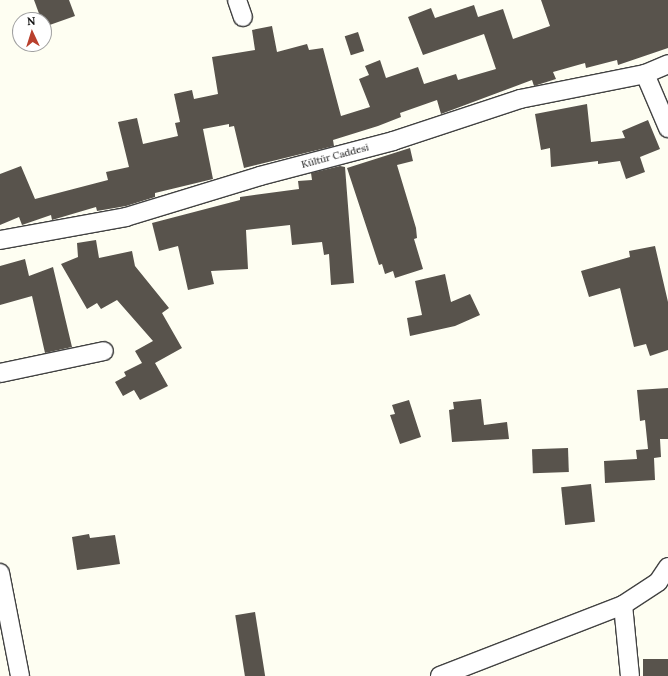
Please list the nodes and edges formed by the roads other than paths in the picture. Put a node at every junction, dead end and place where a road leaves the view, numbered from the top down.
1 (237, 0) edge
2 (243, 17) dead end
3 (668, 64) edge
4 (645, 74) junction
5 (668, 128) edge
6 (0, 240) edge
7 (104, 351) dead end
8 (0, 374) edge
9 (668, 567) edge
10 (0, 573) edge
11 (623, 605) junction
12 (20, 676) edge
13 (440, 676) edge
14 (630, 676) edge

1 - 2 street
3 - 4 street, Kültür Caddesi
4 - 5 street
4 - 6 street, Kültür Caddesi
7 - 8 street
9 - 11 street
10 - 12 street
11 - 13 street
11 - 14 street

